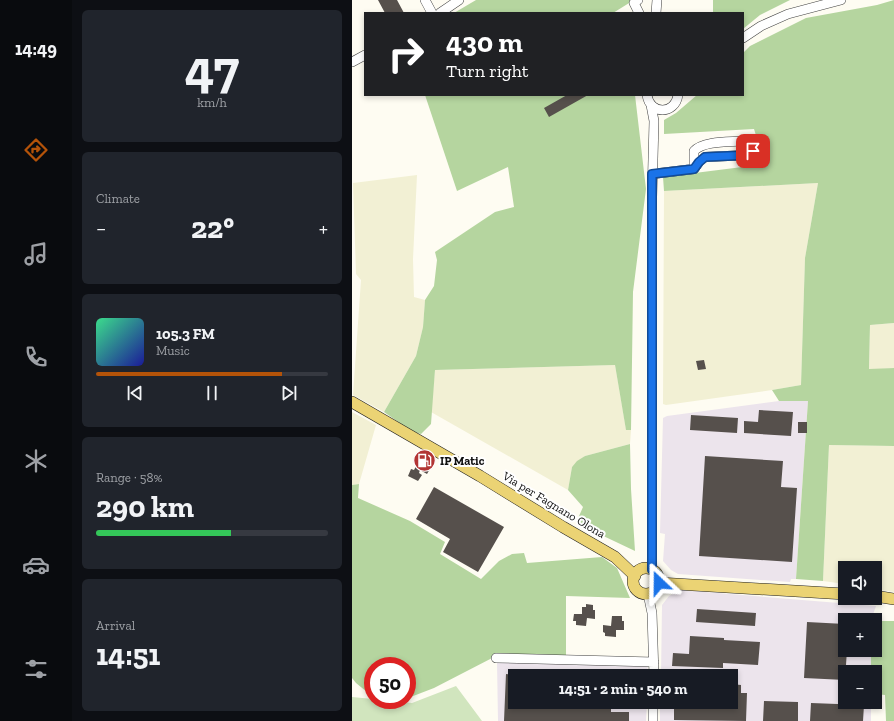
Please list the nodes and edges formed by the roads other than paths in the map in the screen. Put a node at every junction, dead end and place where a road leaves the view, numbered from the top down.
1 (425, 0) edge
2 (459, 0) edge
3 (638, 0) edge
4 (656, 0) edge
5 (840, 0) edge
6 (431, 12) edge
7 (441, 12) edge
8 (638, 12) edge
9 (656, 12) edge
10 (744, 37) edge
11 (364, 56) edge
12 (352, 62) edge
13 (647, 96) edge
14 (679, 96) edge
15 (652, 105) junction
16 (665, 110) junction
17 (654, 128) junction
18 (694, 169) junction
19 (652, 174) junction
20 (352, 402) edge
21 (652, 570) junction
22 (635, 576) junction
23 (659, 583) junction
24 (648, 594) junction
25 (838, 594) edge
26 (882, 597) edge
27 (894, 599) edge
28 (496, 658) dead end
29 (654, 662) junction
30 (654, 669) edge
31 (653, 709) edge
32 (653, 721) edge

1 - 6 street
2 - 7 street
3 - 8 street
4 - 9 street
5 - 10 street
11 - 12 street
13 - 15 street
14 - 16 street
15 - 16 street
15 - 17 street
16 - 17 street
17 - 19 street
18 - 18 street
18 - 19 street
19 - 21 street
20 - 22 main road, Via per Fagnano Olona
21 - 22 main road
21 - 23 main road
22 - 24 main road, Via per Fagnano Olona
23 - 24 main road
23 - 25 main road
24 - 29 street
26 - 27 main road
28 - 29 street
29 - 30 street
31 - 32 street

